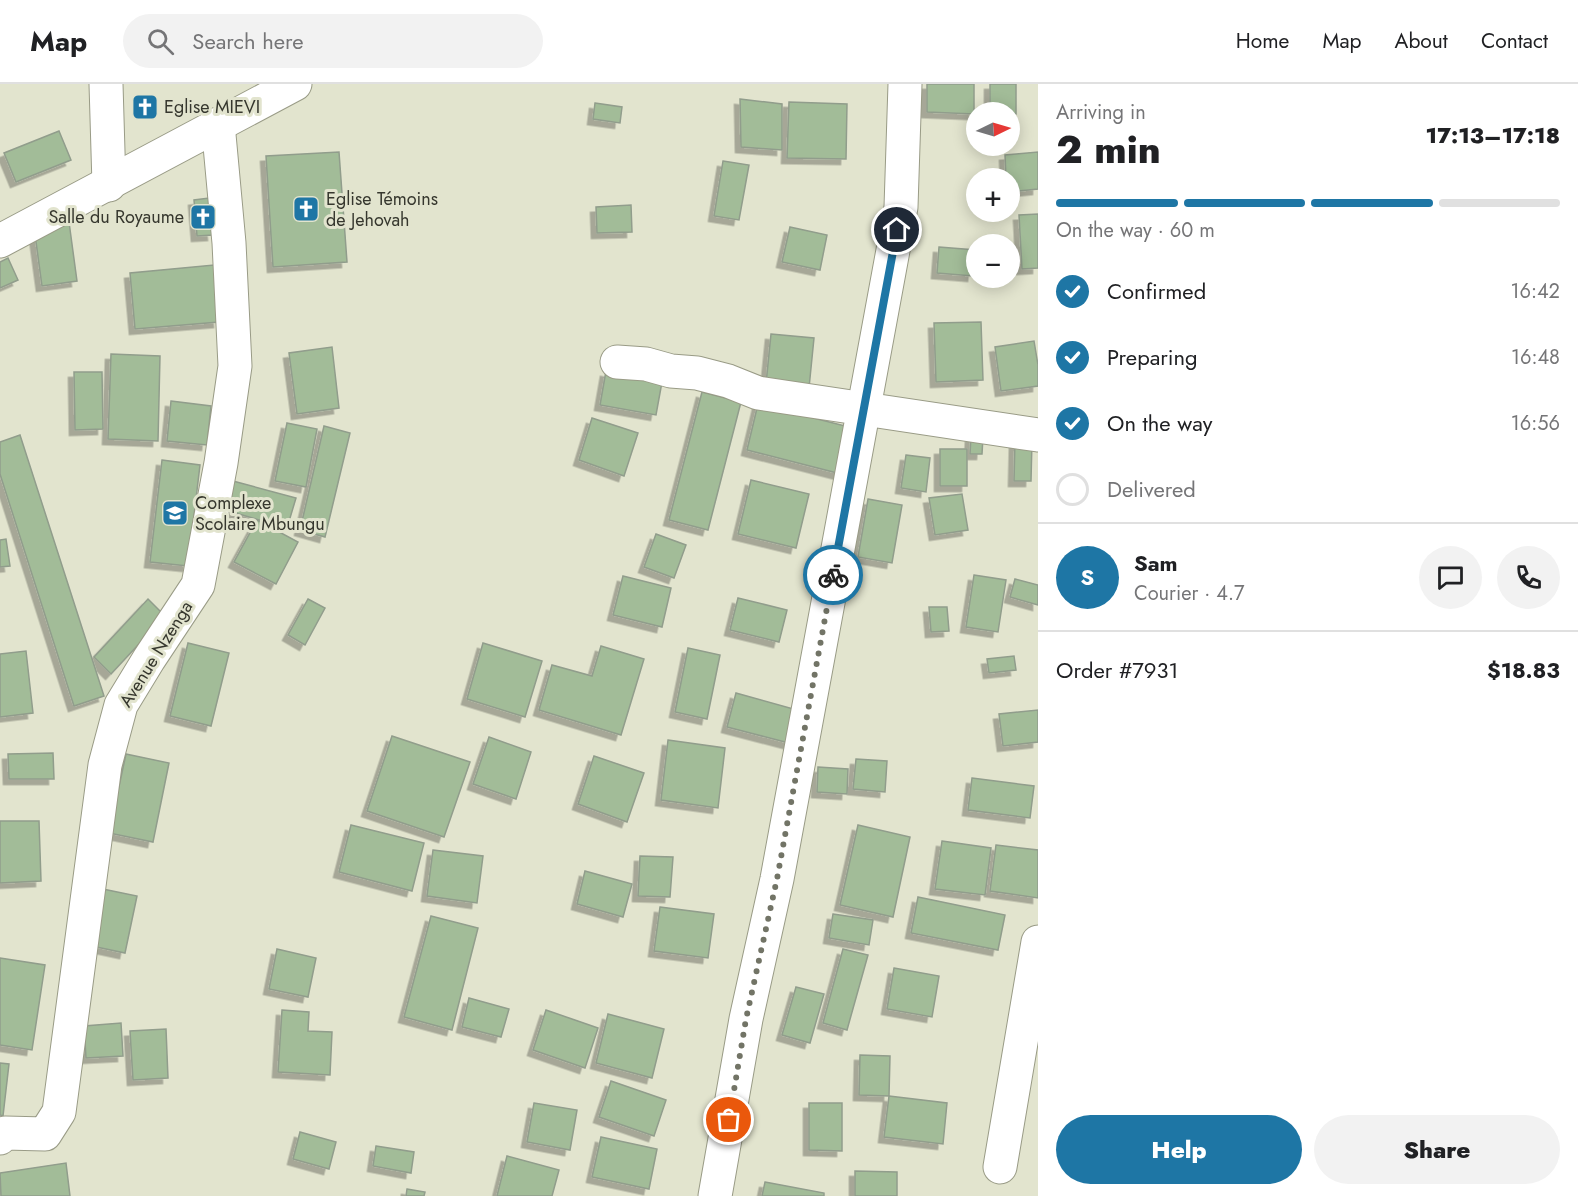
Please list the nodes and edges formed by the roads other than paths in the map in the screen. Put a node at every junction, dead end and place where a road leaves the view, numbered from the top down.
1 (106, 84) edge
2 (295, 84) edge
3 (905, 84) edge
4 (218, 124) junction
5 (109, 184) junction
6 (0, 241) edge
7 (617, 362) dead end
8 (865, 408) junction
9 (1038, 435) edge
10 (1038, 942) edge
11 (2, 1134) edge
12 (1000, 1167) dead end
13 (715, 1196) edge

1 - 5 street
2 - 4 street
3 - 8 street
4 - 5 street
4 - 11 street, Avenue Nzenga
5 - 6 street
7 - 8 street
8 - 9 street
8 - 13 street
10 - 12 street

